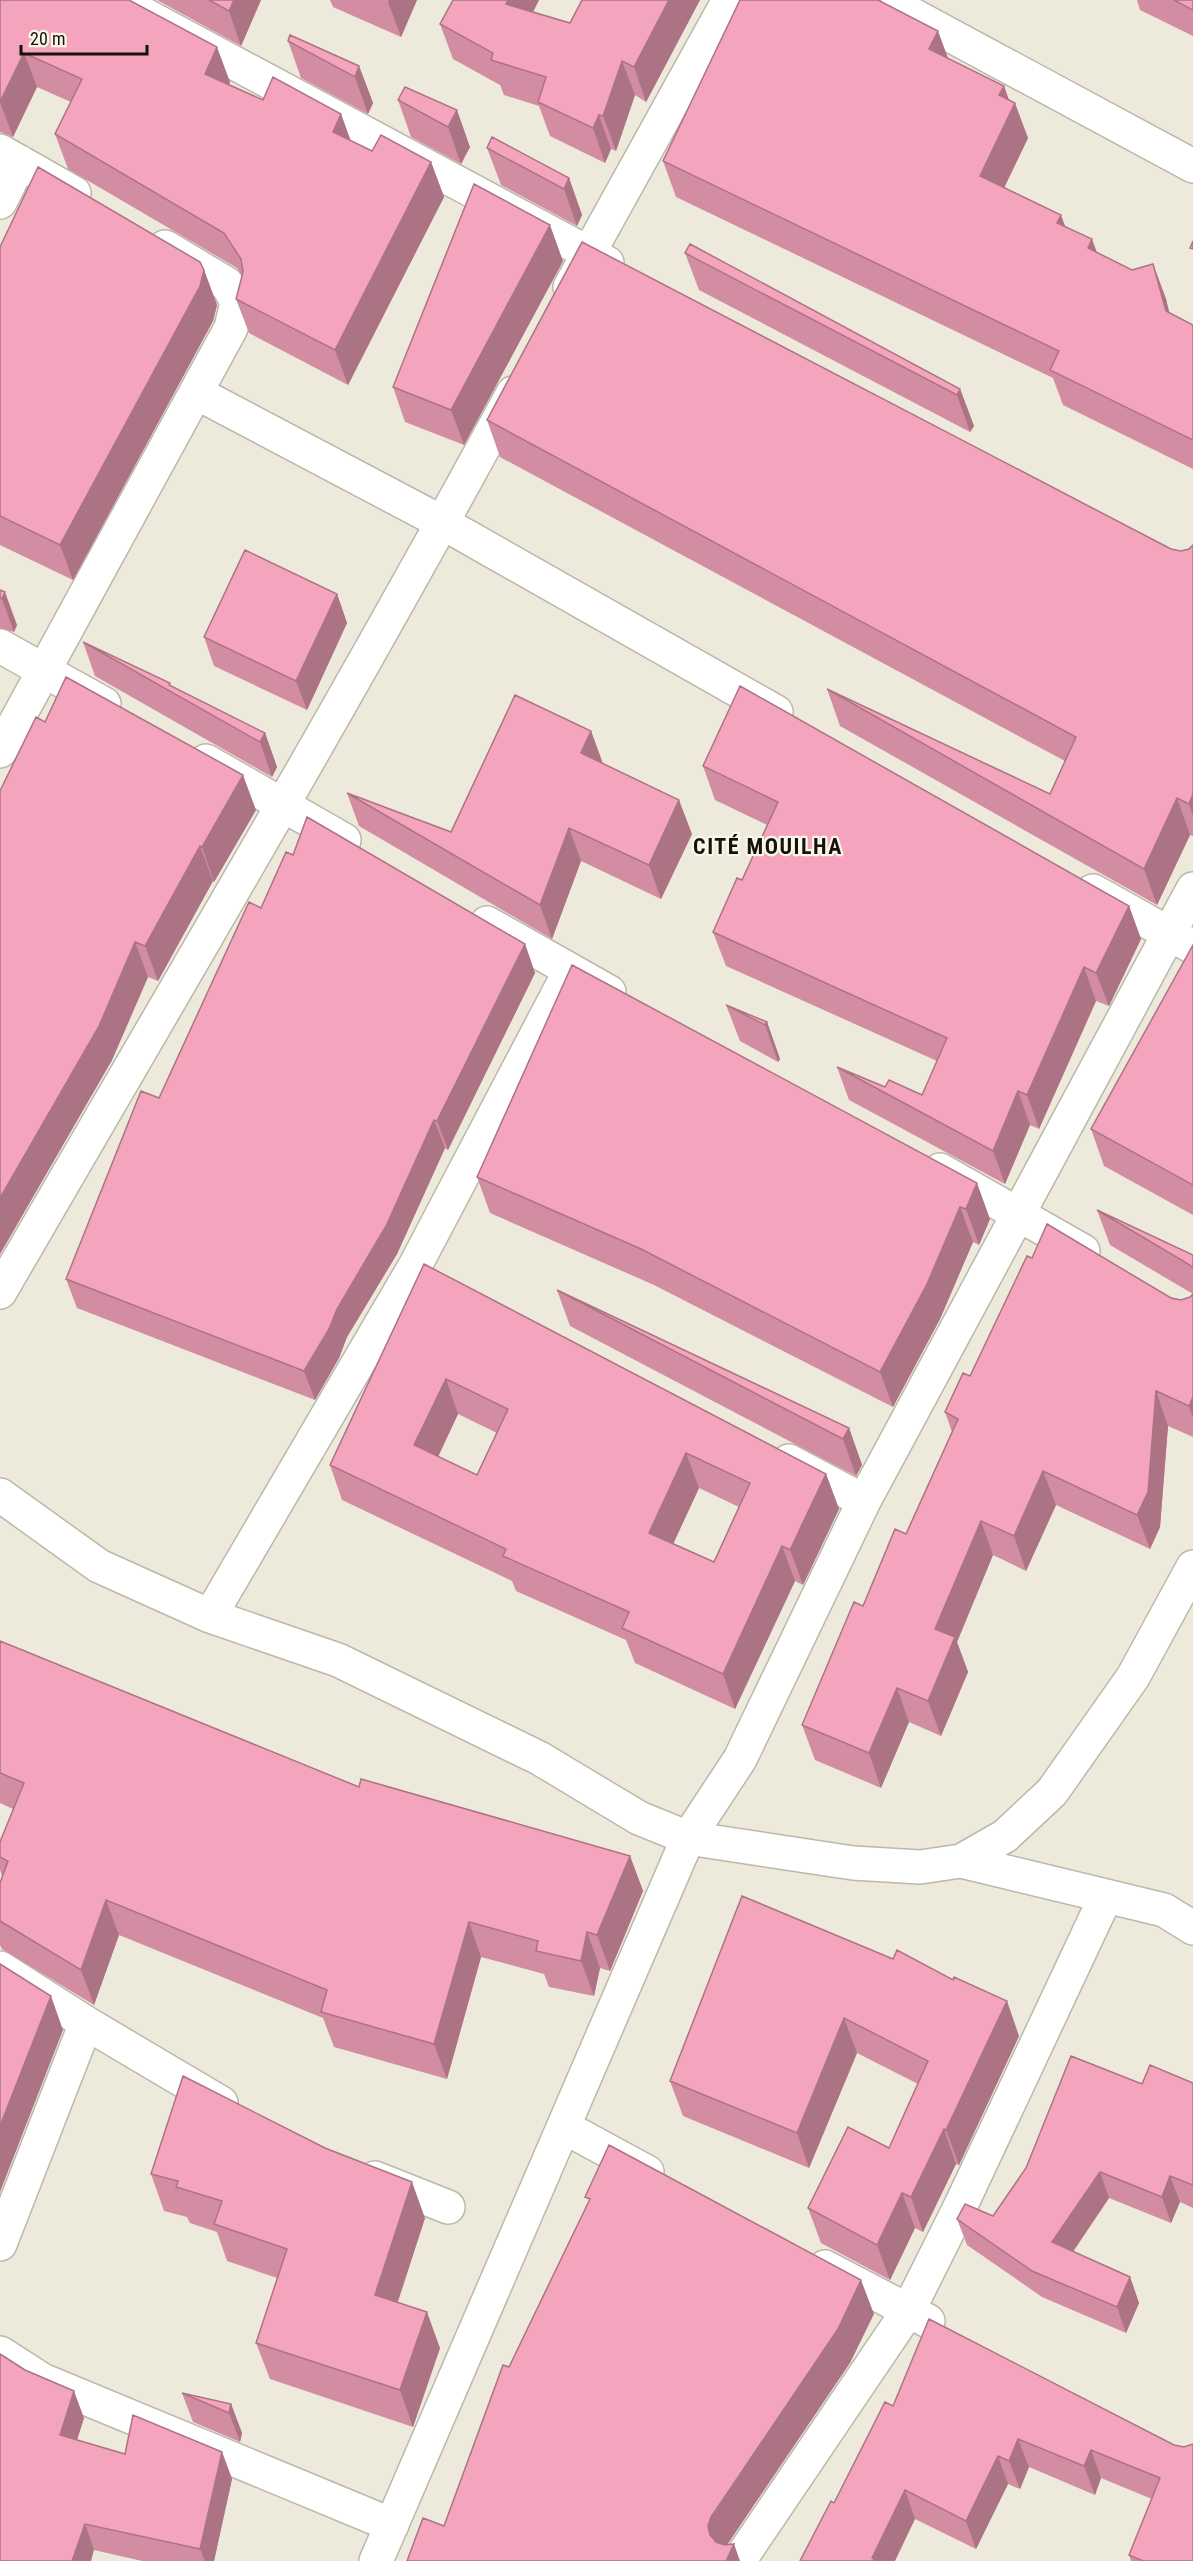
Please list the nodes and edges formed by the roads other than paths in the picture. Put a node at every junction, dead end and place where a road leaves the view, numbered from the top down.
1 (117, 0) edge
2 (729, 0) edge
3 (885, 0) edge
4 (10, 157) edge
5 (1193, 166) edge
6 (0, 202) edge
7 (99, 208) edge
8 (138, 231) edge
9 (588, 254) junction
10 (630, 276) edge
11 (554, 316) edge
12 (526, 368) edge
13 (197, 393) junction
14 (442, 523) junction
15 (0, 646) edge
16 (43, 670) junction
17 (126, 717) edge
18 (805, 728) edge
19 (178, 746) edge
20 (0, 751) edge
21 (283, 804) junction
22 (375, 858) edge
23 (1064, 875) edge
24 (1193, 889) edge
25 (457, 906) edge
26 (1180, 940) edge
27 (570, 971) junction
28 (633, 1005) edge
29 (916, 1157) edge
30 (1021, 1214) junction
31 (415, 1266) junction
32 (1112, 1268) edge
33 (446, 1282) edge
34 (0, 1292) edge
35 (761, 1446) edge
36 (0, 1495) edge
37 (864, 1501) junction
38 (1193, 1567) edge
39 (210, 1616) junction
40 (688, 1838) junction
41 (961, 1860) junction
42 (1106, 1896) junction
43 (1193, 1928) edge
44 (0, 1968) edge
45 (86, 2023) junction
46 (248, 2117) edge
47 (564, 2127) junction
48 (345, 2166) edge
49 (668, 2183) edge
50 (447, 2206) dead end
51 (0, 2244) edge
52 (794, 2250) edge
53 (908, 2311) junction
54 (950, 2333) edge
55 (0, 2353) edge
56 (392, 2525) junction
57 (376, 2561) edge
58 (739, 2561) edge

1 - 9 street
2 - 9 street
3 - 5 street
4 - 6 street
4 - 7 street
8 - 13 street
9 - 10 street
9 - 11 street
12 - 14 street
13 - 14 street
13 - 16 street
14 - 18 street
14 - 21 street
15 - 16 street
16 - 17 street
16 - 20 street
19 - 21 street
21 - 22 street
21 - 34 street
23 - 26 street
24 - 26 street
25 - 27 street
26 - 30 street
27 - 28 street
27 - 31 street
29 - 30 street
30 - 32 street
30 - 37 street
31 - 33 street
31 - 39 street
35 - 37 street
36 - 39 street
37 - 40 street
38 - 41 street
39 - 40 street
40 - 41 street
40 - 47 street
41 - 42 street
42 - 43 street
42 - 53 street
44 - 45 street
45 - 46 street
45 - 51 street
47 - 49 street
47 - 56 street
48 - 50 street
52 - 53 street
53 - 54 street
53 - 58 street
55 - 56 street
56 - 57 street

